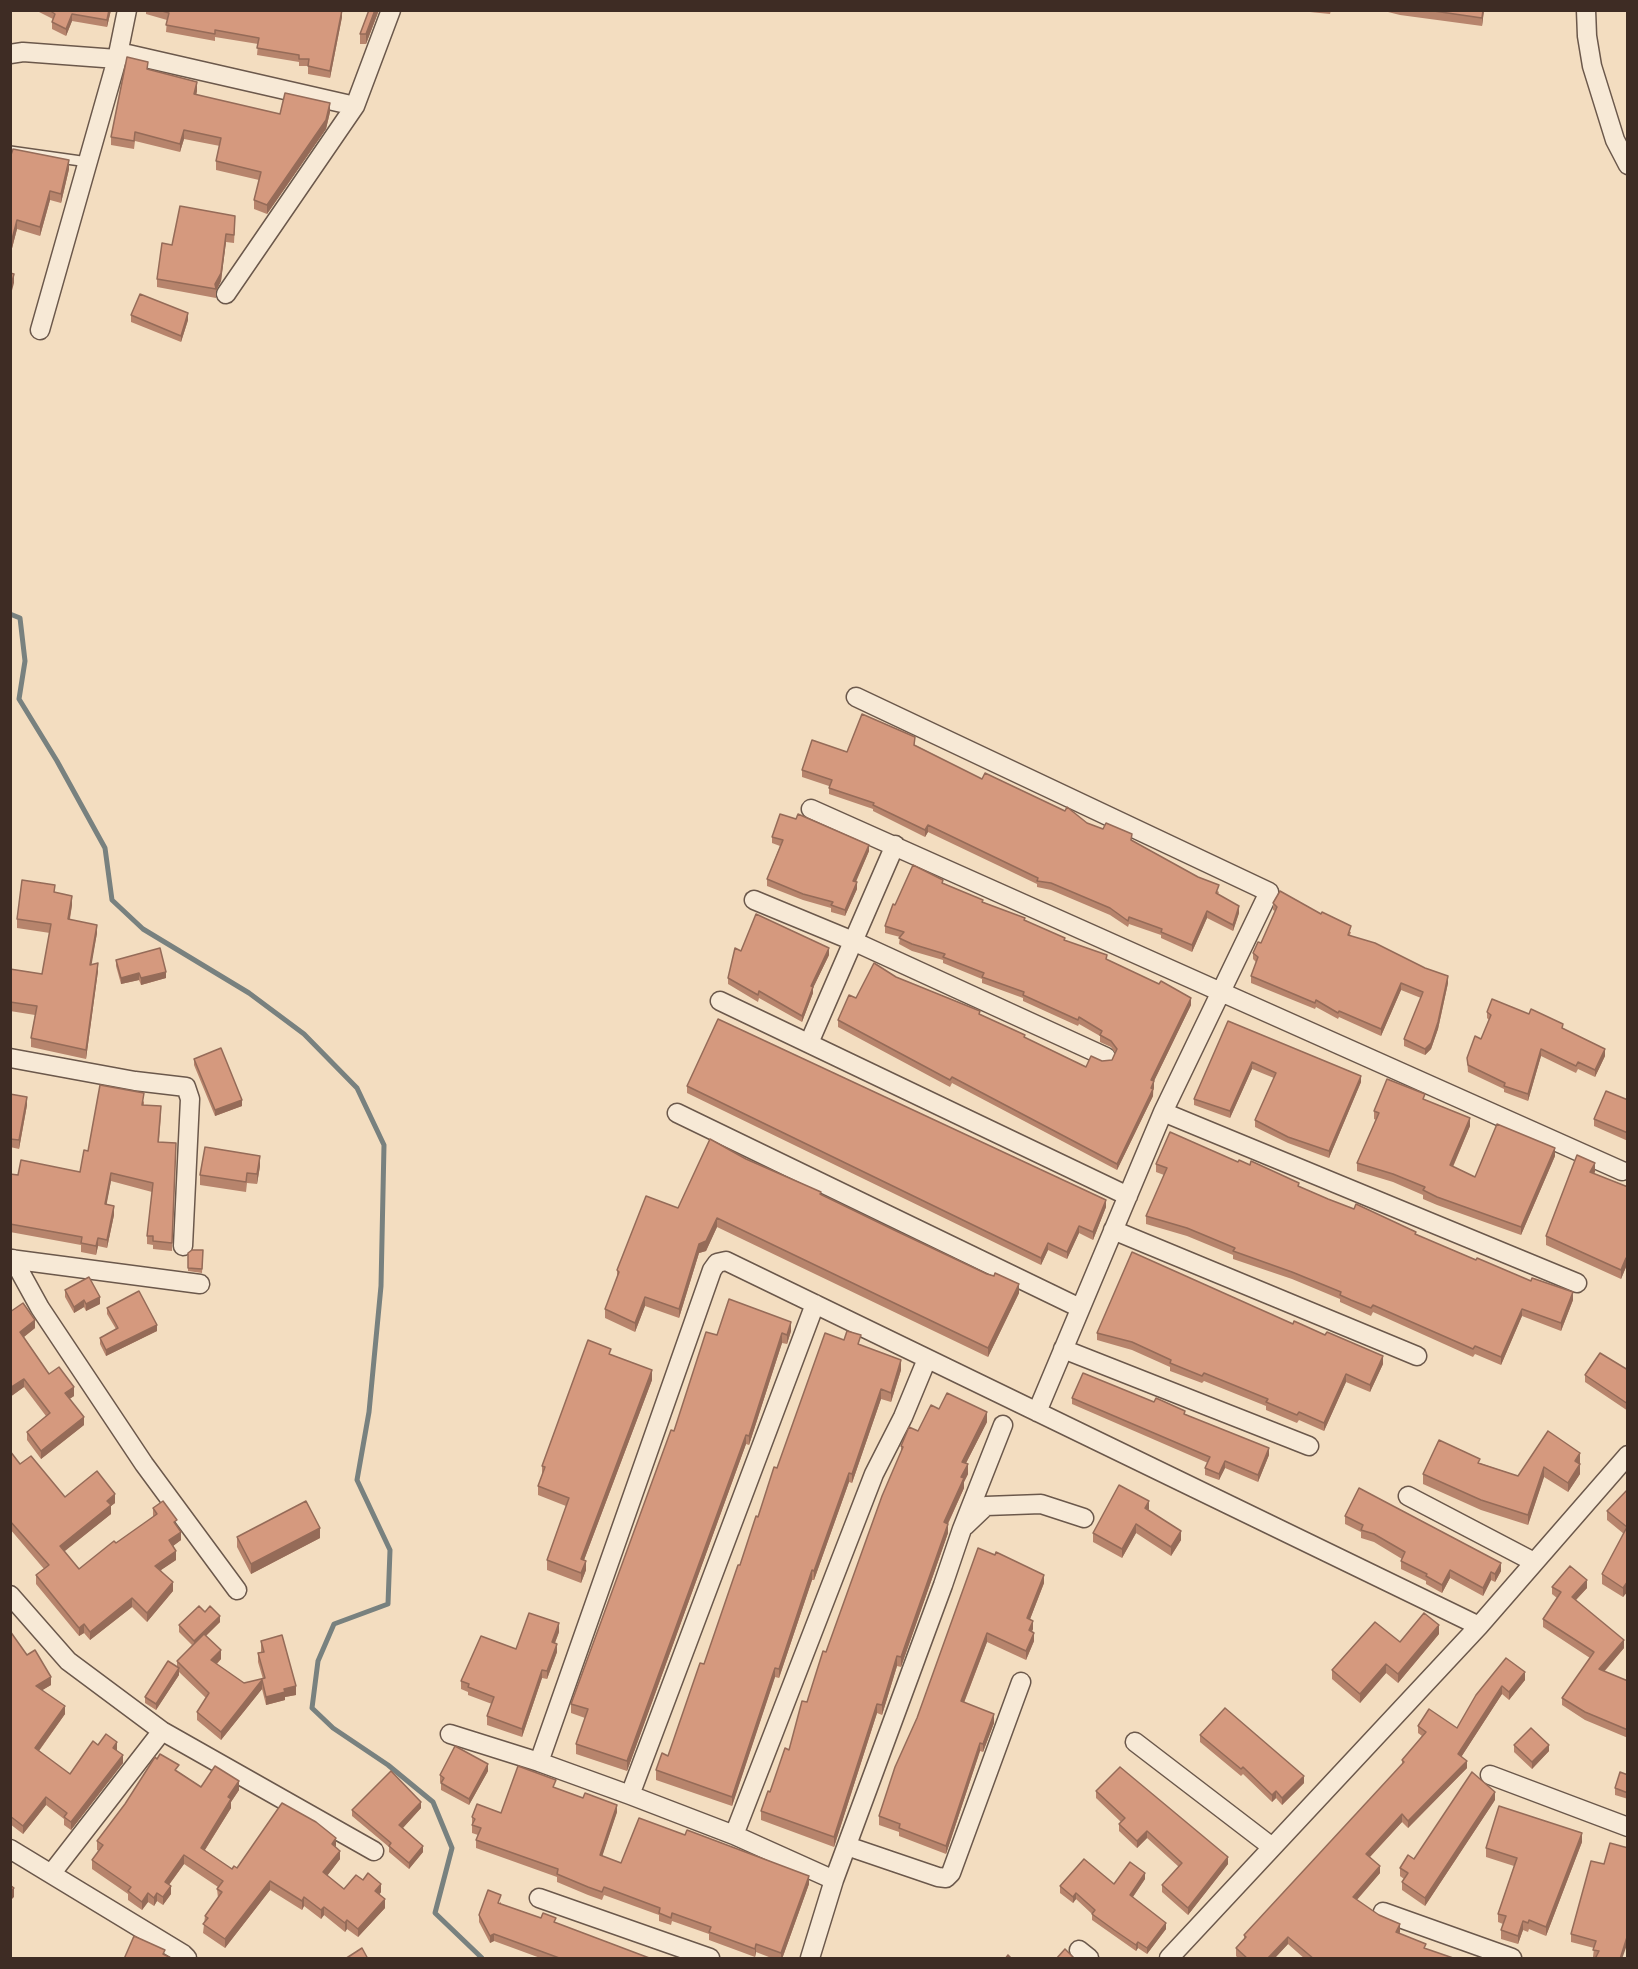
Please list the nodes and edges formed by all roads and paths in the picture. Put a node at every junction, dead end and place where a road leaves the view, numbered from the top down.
1 (127, 10) edge
2 (391, 10) edge
3 (1587, 10) edge
4 (10, 54) edge
5 (118, 56) junction
6 (355, 106) junction
7 (10, 151) edge
8 (88, 162) junction
9 (1628, 165) edge
10 (226, 294) dead end
11 (40, 330) dead end
12 (856, 697) dead end
13 (811, 809) dead end
14 (894, 845) junction
15 (754, 900) dead end
16 (853, 941) junction
17 (1220, 993) junction
18 (720, 1001) dead end
19 (809, 1043) junction
20 (1106, 1057) dead end
21 (10, 1058) edge
22 (1162, 1112) junction
23 (677, 1113) dead end
24 (1622, 1171) dead end
25 (1128, 1196) junction
26 (1113, 1230) junction
27 (183, 1246) dead end
28 (12, 1259) edge
29 (1577, 1283) dead end
30 (200, 1284) dead end
31 (815, 1304) junction
32 (1080, 1308) junction
33 (1063, 1349) junction
34 (1417, 1356) dead end
35 (927, 1359) junction
36 (1036, 1412) junction
37 (1003, 1425) dead end
38 (1310, 1446) dead end
39 (1628, 1455) edge
40 (1408, 1496) dead end
41 (1084, 1518) dead end
42 (962, 1529) junction
43 (1534, 1562) junction
44 (237, 1590) dead end
45 (10, 1595) edge
46 (1479, 1626) junction
47 (1021, 1682) dead end
48 (162, 1731) junction
49 (450, 1734) dead end
50 (1135, 1742) dead end
51 (539, 1762) junction
52 (1490, 1775) dead end
53 (630, 1796) junction
54 (1628, 1827) edge
55 (734, 1835) junction
56 (847, 1846) junction
57 (1272, 1847) junction
58 (10, 1849) edge
59 (374, 1851) dead end
60 (51, 1874) junction
61 (834, 1880) junction
62 (539, 1898) dead end
63 (1383, 1912) dead end
64 (187, 1959) edge
65 (710, 1959) edge
66 (810, 1959) edge
67 (1169, 1959) edge
68 (1512, 1959) edge

1 - 5 street
2 - 6 street
3 - 9 street
4 - 5 street
5 - 6 street
5 - 8 street
6 - 10 street
7 - 8 lane
8 - 11 street
12 - 17 street
13 - 14 street
14 - 16 street
14 - 17 street
15 - 16 street
16 - 19 street
16 - 20 street
17 - 22 street
17 - 24 street
18 - 19 street
19 - 25 street
21 - 27 street
22 - 25 street
22 - 29 street
23 - 32 street
25 - 26 street
26 - 32 street
26 - 34 street
28 - 30 street
28 - 44 street
31 - 35 street
31 - 51 street
31 - 53 street
32 - 33 street
33 - 36 street
33 - 38 street
35 - 36 street
35 - 55 street
36 - 46 street
37 - 42 street
39 - 43 street
40 - 43 street
41 - 42 street
42 - 56 street
43 - 46 street
45 - 48 street
46 - 57 street
47 - 56 street
48 - 59 street
48 - 60 street
49 - 51 street
50 - 57 street
51 - 53 street
52 - 54 street
53 - 55 street
55 - 61 street
56 - 61 street
57 - 67 street
58 - 60 street
60 - 64 street
61 - 66 street
62 - 65 street
63 - 68 street

